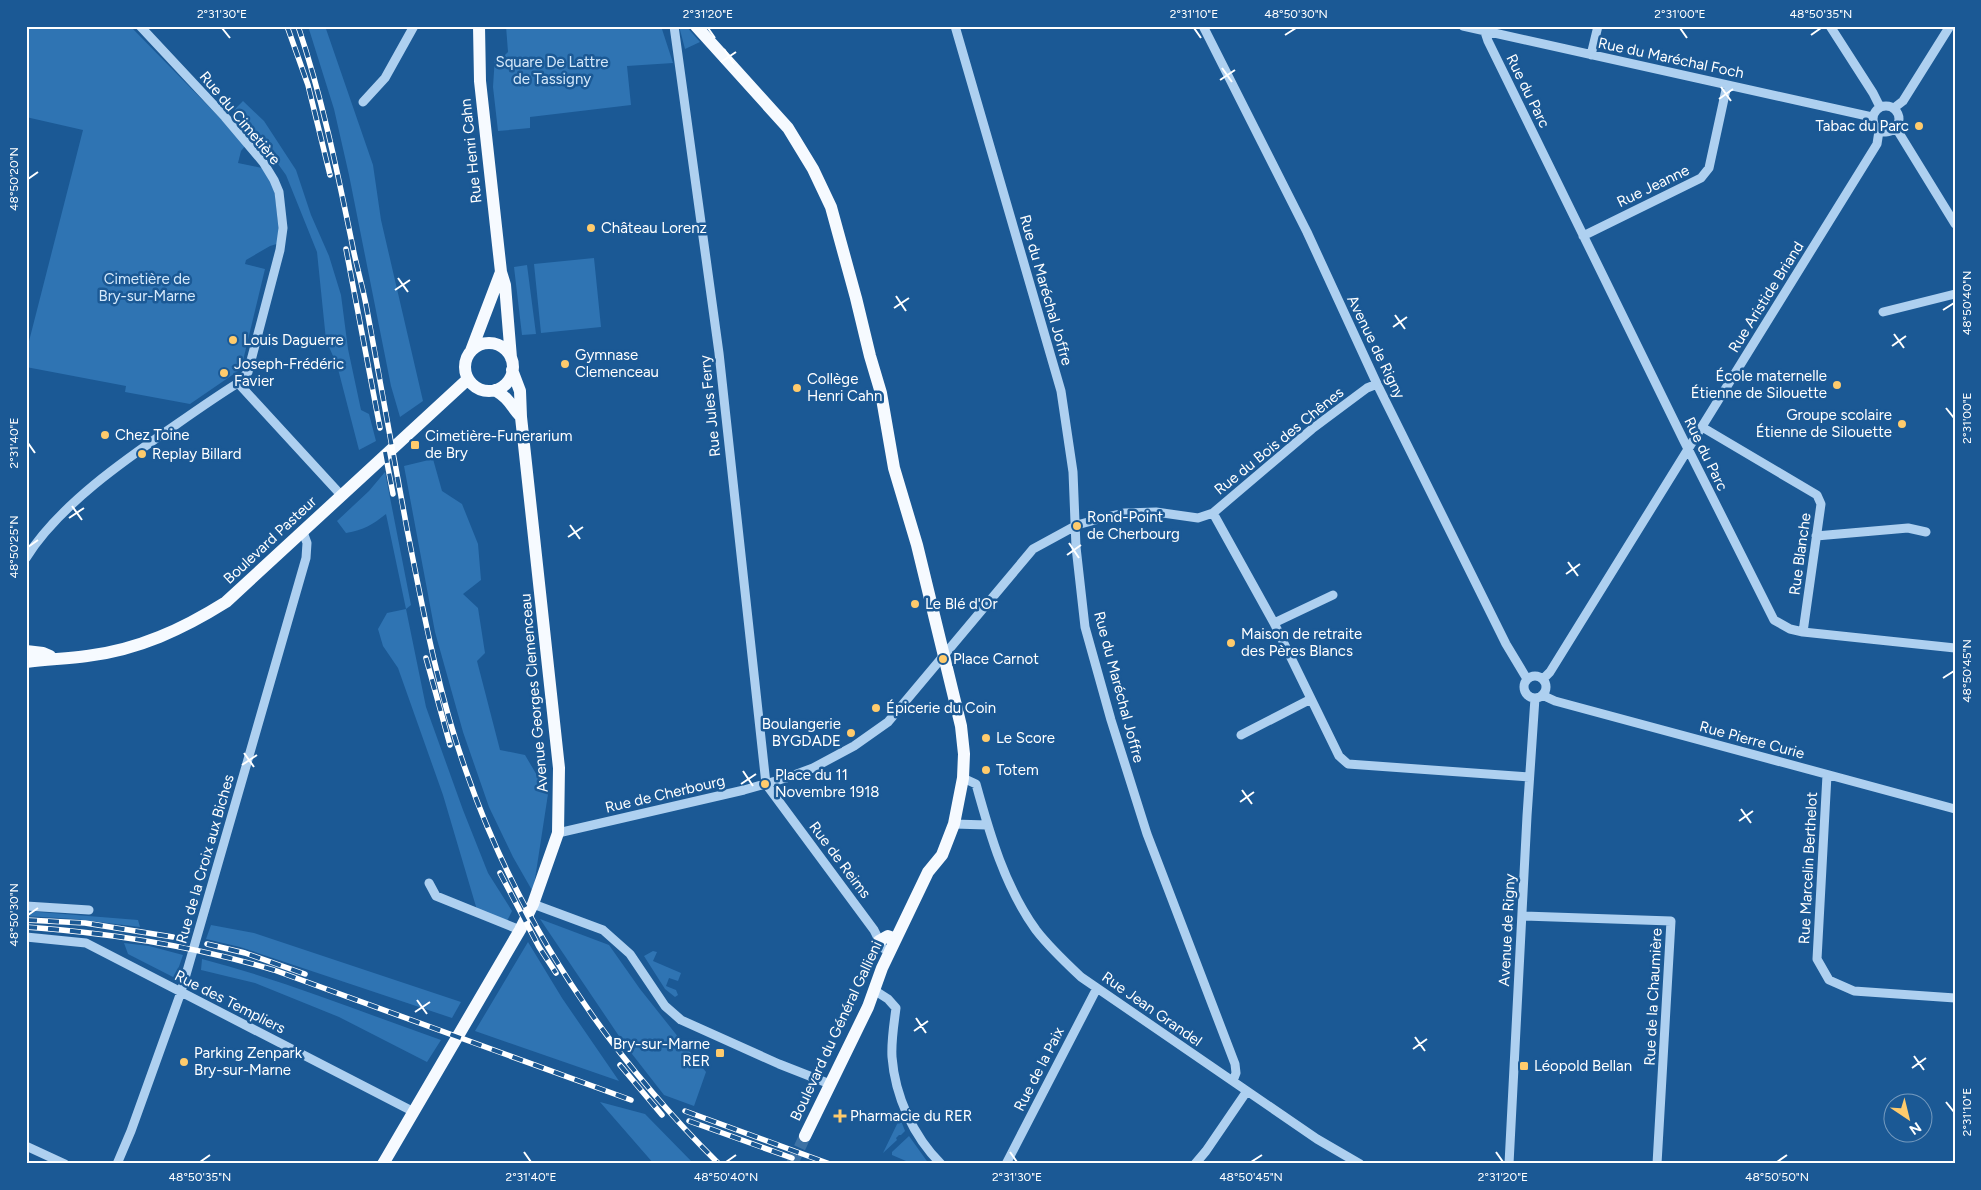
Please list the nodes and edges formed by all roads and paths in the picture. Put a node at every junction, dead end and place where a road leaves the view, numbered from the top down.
1 (140, 26) edge
2 (414, 26) edge
3 (479, 26) edge
4 (674, 26) edge
5 (696, 26) edge
6 (955, 26) edge
7 (1203, 26) edge
8 (1463, 26) edge
9 (1598, 26) edge
10 (1830, 26) edge
11 (1950, 26) edge
12 (1483, 29) edge
13 (1591, 55) junction
14 (1727, 85) junction
15 (363, 102) dead end
16 (1880, 107) junction
17 (1894, 108) junction
18 (1872, 117) junction
19 (1896, 128) junction
20 (1879, 131) junction
21 (1955, 224) edge
22 (1583, 236) junction
23 (501, 272) junction
24 (1955, 294) edge
25 (1883, 312) dead end
26 (471, 351) junction
27 (511, 364) junction
28 (468, 379) junction
29 (238, 383) junction
30 (1378, 384) junction
31 (495, 390) junction
32 (521, 416) junction
33 (1702, 427) junction
34 (1688, 449) junction
35 (341, 496) junction
36 (1213, 513) junction
37 (1077, 525) junction
38 (303, 532) junction
39 (1926, 532) dead end
40 (1816, 536) junction
41 (26, 558) edge
42 (1333, 595) dead end
43 (1274, 623) junction
44 (1803, 632) junction
45 (1955, 648) edge
46 (26, 652) edge
47 (944, 656) junction
48 (58, 658) junction
49 (26, 662) edge
50 (1527, 678) junction
51 (1543, 679) junction
52 (1539, 697) junction
53 (1311, 699) junction
54 (1241, 735) dead end
55 (1827, 775) junction
56 (1529, 777) junction
57 (963, 778) junction
58 (766, 784) junction
59 (1955, 809) edge
60 (954, 824) junction
61 (987, 825) junction
62 (558, 833) junction
63 (429, 883) dead end
64 (533, 904) junction
65 (26, 906) edge
66 (89, 910) dead end
67 (1522, 916) junction
68 (520, 930) junction
69 (26, 937) edge
70 (896, 939) junction
71 (879, 941) junction
72 (890, 952) junction
73 (1097, 988) junction
74 (874, 990) junction
75 (181, 992) junction
76 (1955, 998) edge
77 (1233, 1081) junction
78 (830, 1084) junction
79 (1247, 1091) junction
80 (414, 1112) junction
81 (805, 1136) tunnel mouth
82 (26, 1146) edge
83 (65, 1164) edge
84 (117, 1164) edge
85 (383, 1164) edge
86 (941, 1164) edge
87 (1006, 1164) edge
88 (1195, 1164) edge
89 (1360, 1164) edge
90 (1509, 1164) edge
91 (1657, 1164) edge

1 - 29 street, Rue du Cimetière
2 - 15 street
3 - 23 main road, Rue Henri Cahn
4 - 58 street, Rue Jules Ferry
5 - 47 main road, Boulevard du Général Gallieni
6 - 37 street, Rue du Maréchal Joffre
7 - 30 street, Avenue de Rigny
8 - 12 street, Rue du Maréchal Foch
9 - 13 street
10 - 16 street
11 - 17 street
12 - 13 street, Rue du Maréchal Foch
12 - 22 street, Rue du Parc
13 - 14 street, Rue du Maréchal Foch
14 - 18 street, Rue du Maréchal Foch
14 - 22 street, Rue Jeanne
16 - 17 street
16 - 18 street
17 - 19 street
18 - 20 street
19 - 20 street
19 - 21 street
20 - 33 street, Rue Aristide Briand
22 - 34 street, Rue du Parc
23 - 26 main road
23 - 27 main road, Avenue Georges Clemenceau
24 - 25 street
26 - 27 main road
26 - 28 main road
27 - 31 main road
27 - 32 main road, Avenue Georges Clemenceau
28 - 31 main road
28 - 35 main road, Boulevard Pasteur
29 - 35 street
29 - 41 street
30 - 36 street, Rue du Bois des Chênes
30 - 50 street, Avenue de Rigny
31 - 32 main road
32 - 62 main road, Avenue Georges Clemenceau
33 - 34 street, Rue Aristide Briand
33 - 40 street, Rue Blanche
34 - 44 street, Rue du Parc
34 - 51 street, Rue Aristide Briand
35 - 38 main road, Boulevard Pasteur
36 - 37 street, Rue de Cherbourg
36 - 43 street, Rue du Bois des Chênes
37 - 47 street, Rue de Cherbourg
37 - 77 street, Rue du Maréchal Joffre
38 - 48 main road, Boulevard Pasteur
38 - 75 street, Rue de la Croix aux Biches
39 - 40 street
40 - 44 street, Rue Blanche
42 - 43 street
43 - 53 street, Rue du Bois des Chênes
44 - 45 street, Rue du Parc
46 - 48 main road, Boulevard Pasteur
47 - 57 main road, Boulevard du Général Gallieni
47 - 58 street, Rue de Cherbourg
48 - 49 main road, Boulevard Pasteur
50 - 51 street
50 - 52 street
51 - 52 street
52 - 55 street, Rue Pierre Curie
52 - 56 street, Avenue de Rigny
53 - 54 street
53 - 56 street, Rue du Bois des Chênes
55 - 59 street, Rue Pierre Curie
55 - 76 street, Rue Marcelin Berthelot
56 - 67 street, Avenue de Rigny
57 - 60 main road, Boulevard du Général Gallieni
57 - 61 street, Rue Jean Grandel
58 - 62 street, Rue de Cherbourg
58 - 71 street, Rue de Reims
60 - 61 street
60 - 70 main road, Boulevard du Général Gallieni
61 - 73 street, Rue Jean Grandel
62 - 64 main road, Avenue Georges Clemenceau
63 - 68 street
64 - 68 main road, Avenue Georges Clemenceau
64 - 78 street
65 - 66 street
67 - 90 street, Avenue de Rigny
67 - 91 street, Rue de la Chaumière
68 - 80 main road, Avenue Georges Clemenceau
69 - 75 street, Rue des Templiers
70 - 71 main road, Boulevard du Général Gallieni
70 - 72 main road, Boulevard du Général Gallieni
71 - 72 street, Rue de Reims
72 - 74 main road, Boulevard du Général Gallieni
73 - 77 street, Rue Jean Grandel
73 - 87 street, Rue de la Paix
74 - 78 main road, Boulevard du Général Gallieni
74 - 86 street
75 - 80 street, Rue des Templiers
75 - 84 street, Rue de la Croix aux Biches
77 - 79 street, Rue Jean Grandel
78 - 81 main road, Boulevard du Général Gallieni
79 - 88 street
79 - 89 street, Rue Jean Grandel
80 - 85 main road, Avenue Georges Clemenceau
82 - 83 street

